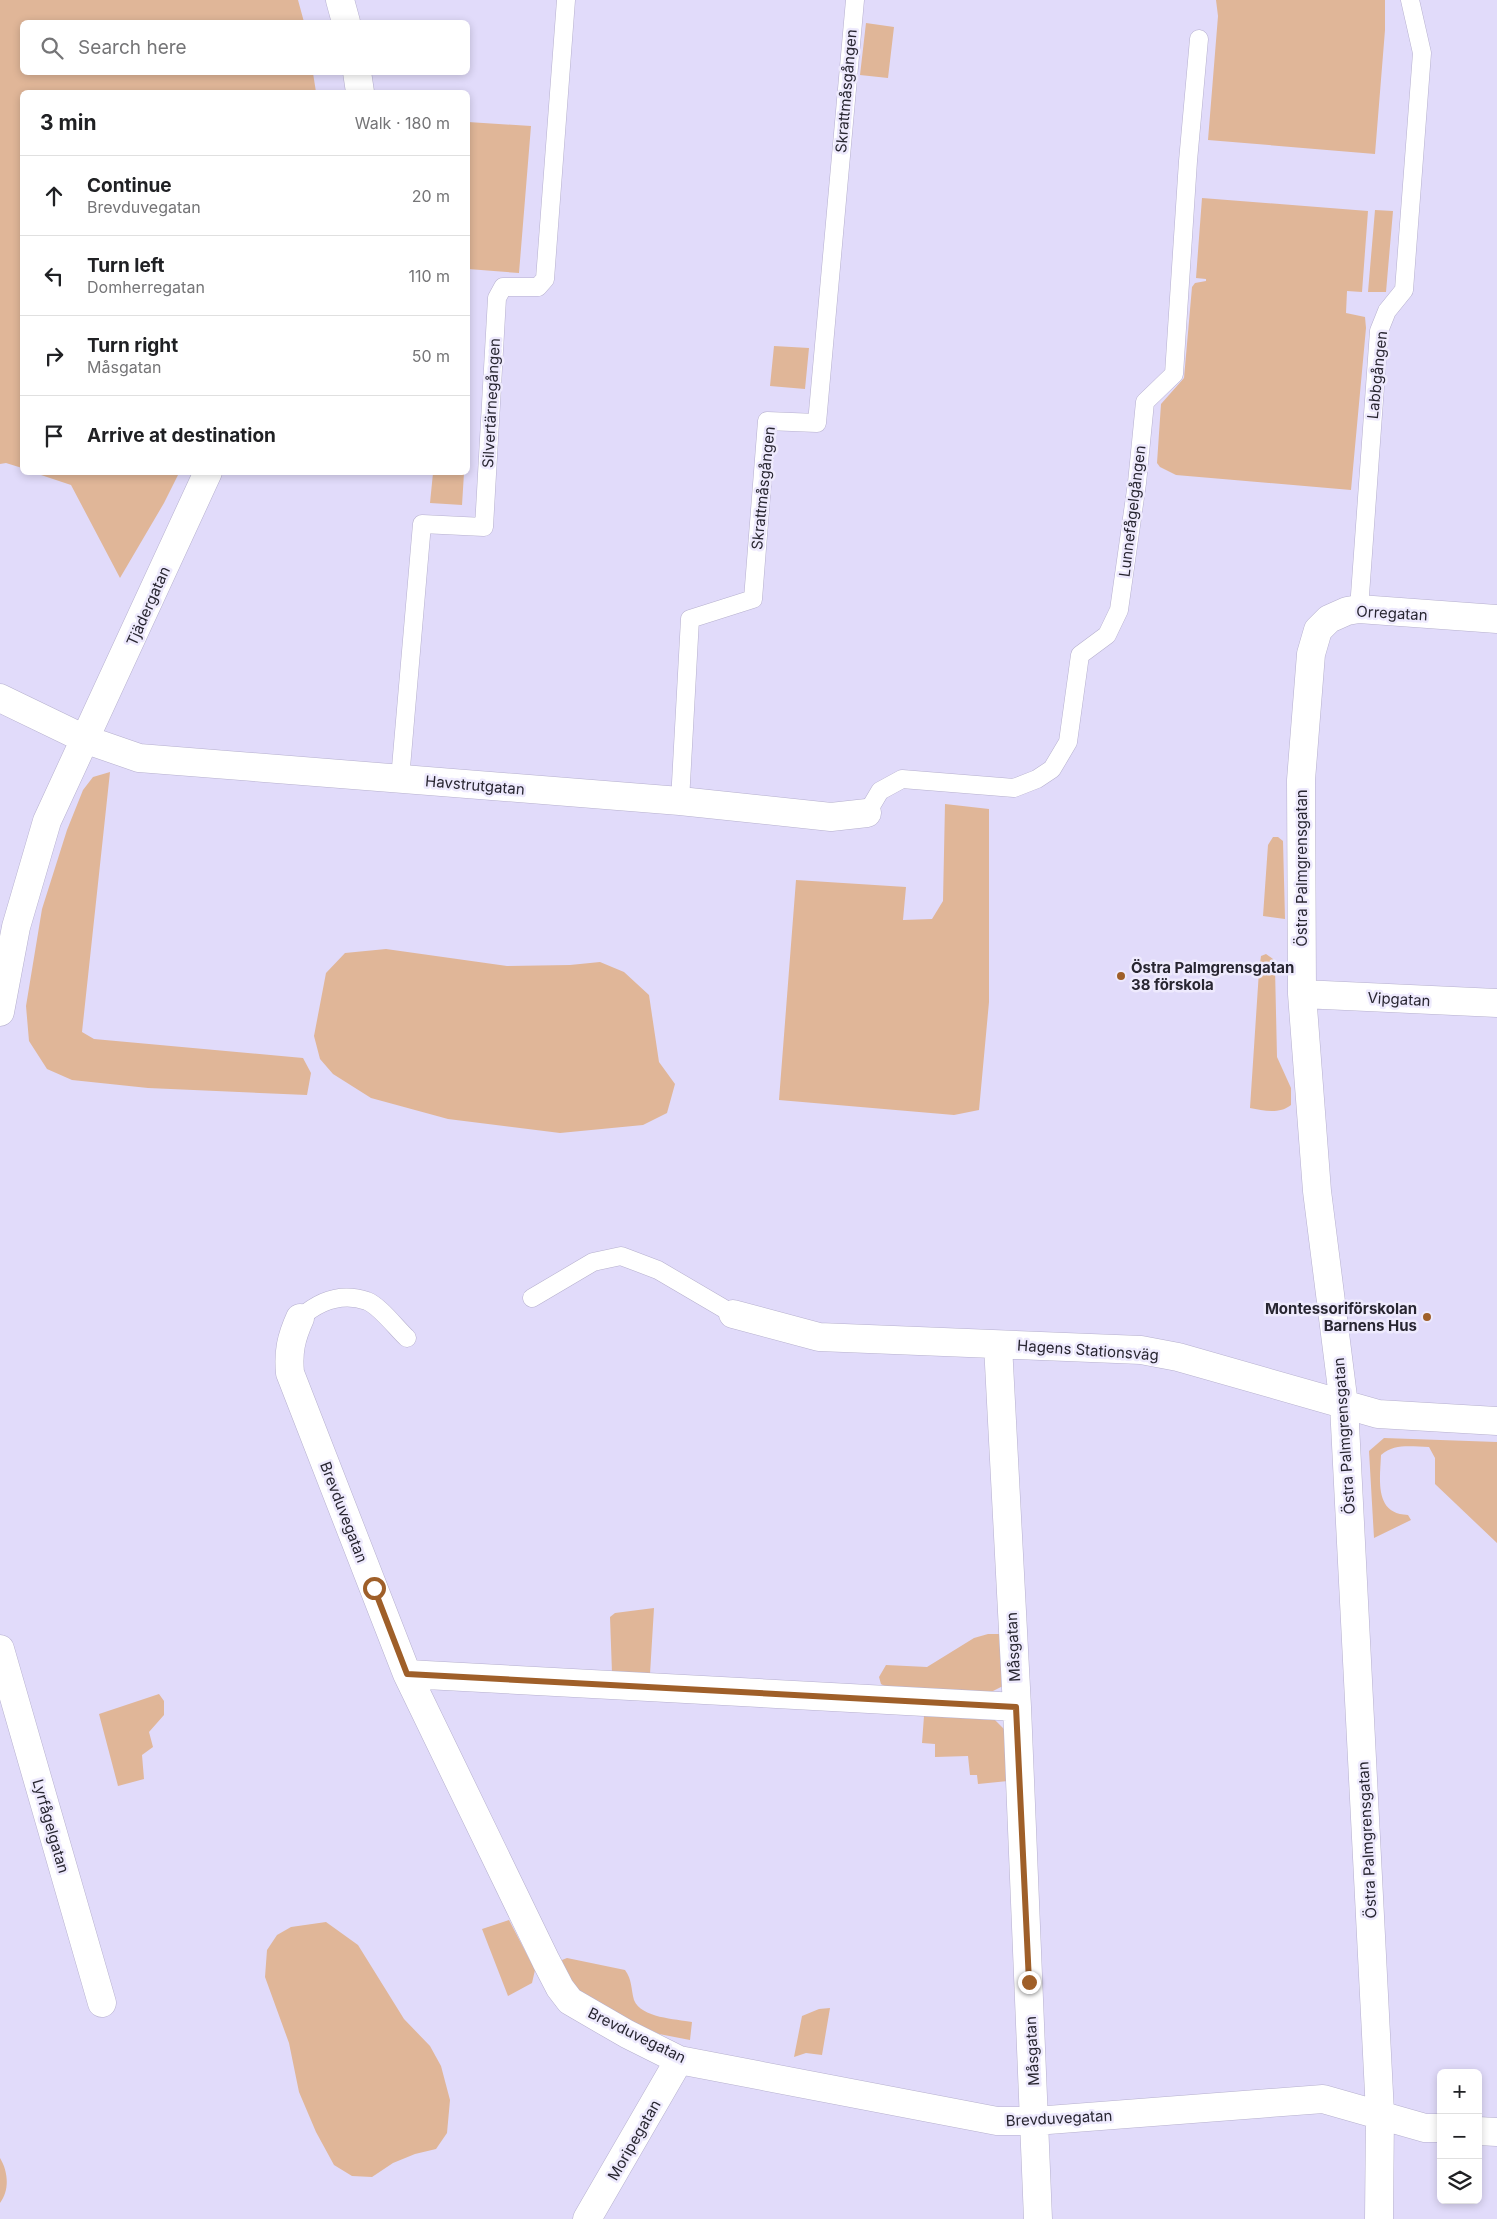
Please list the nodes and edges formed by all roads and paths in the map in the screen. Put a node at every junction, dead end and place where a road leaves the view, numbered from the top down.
1 (340, 0) edge
2 (566, 0) edge
3 (855, 0) edge
4 (1410, 0) edge
5 (345, 20) edge
6 (1199, 39) dead end
7 (357, 75) edge
8 (360, 90) edge
9 (207, 475) edge
10 (1359, 609) junction
11 (1497, 620) edge
12 (1311, 654) joint
13 (0, 698) edge
14 (87, 740) junction
15 (400, 779) junction
16 (680, 801) junction
17 (867, 813) joint
18 (1302, 994) junction
19 (1497, 1003) edge
20 (0, 1012) edge
21 (532, 1298) dead end
22 (733, 1314) joint
23 (300, 1318) joint
24 (407, 1338) dead end
25 (998, 1345) junction
26 (1344, 1405) junction
27 (1497, 1421) edge
28 (0, 1649) edge
29 (407, 1674) junction
30 (1016, 1707) junction
31 (102, 2003) dead end
32 (679, 2060) junction
33 (1380, 2114) junction
34 (1035, 2121) junction
35 (1437, 2128) edge
36 (1482, 2131) edge
37 (1497, 2132) edge
38 (587, 2219) edge
39 (1038, 2219) edge
40 (1379, 2219) edge

1 - 5 street
2 - 15 lane, Silvertärnegången
3 - 16 lane, Skrattmåsgången
4 - 10 lane, Labbgången
6 - 17 lane, Lunnefågelgången
7 - 8 street
9 - 14 street, Tjädergatan
10 - 11 street, Orregatan
10 - 12 street, Orregatan
12 - 18 street, Östra Palmgrensgatan
13 - 14 street
14 - 15 street, Havstrutgatan
14 - 20 street, Tjädergatan
15 - 16 street, Havstrutgatan
16 - 17 street, Havstrutgatan
18 - 19 street, Vipgatan
18 - 26 street, Östra Palmgrensgatan
21 - 22 lane
22 - 25 street, Hagens Stationsväg
23 - 24 lane
23 - 29 street, Brevduvegatan
25 - 26 street, Hagens Stationsväg
25 - 30 street, Måsgatan
26 - 27 street, Hagens Stationsväg
26 - 33 street, Östra Palmgrensgatan
28 - 31 street, Lyrfågelgatan
29 - 30 street
29 - 32 street, Brevduvegatan
30 - 34 street, Måsgatan
32 - 34 street, Brevduvegatan
32 - 38 street, Moripegatan
33 - 34 street, Brevduvegatan
33 - 35 street, Brevduvegatan
33 - 40 street, Östra Palmgrensgatan
34 - 39 street, Måsgatan
36 - 37 street

